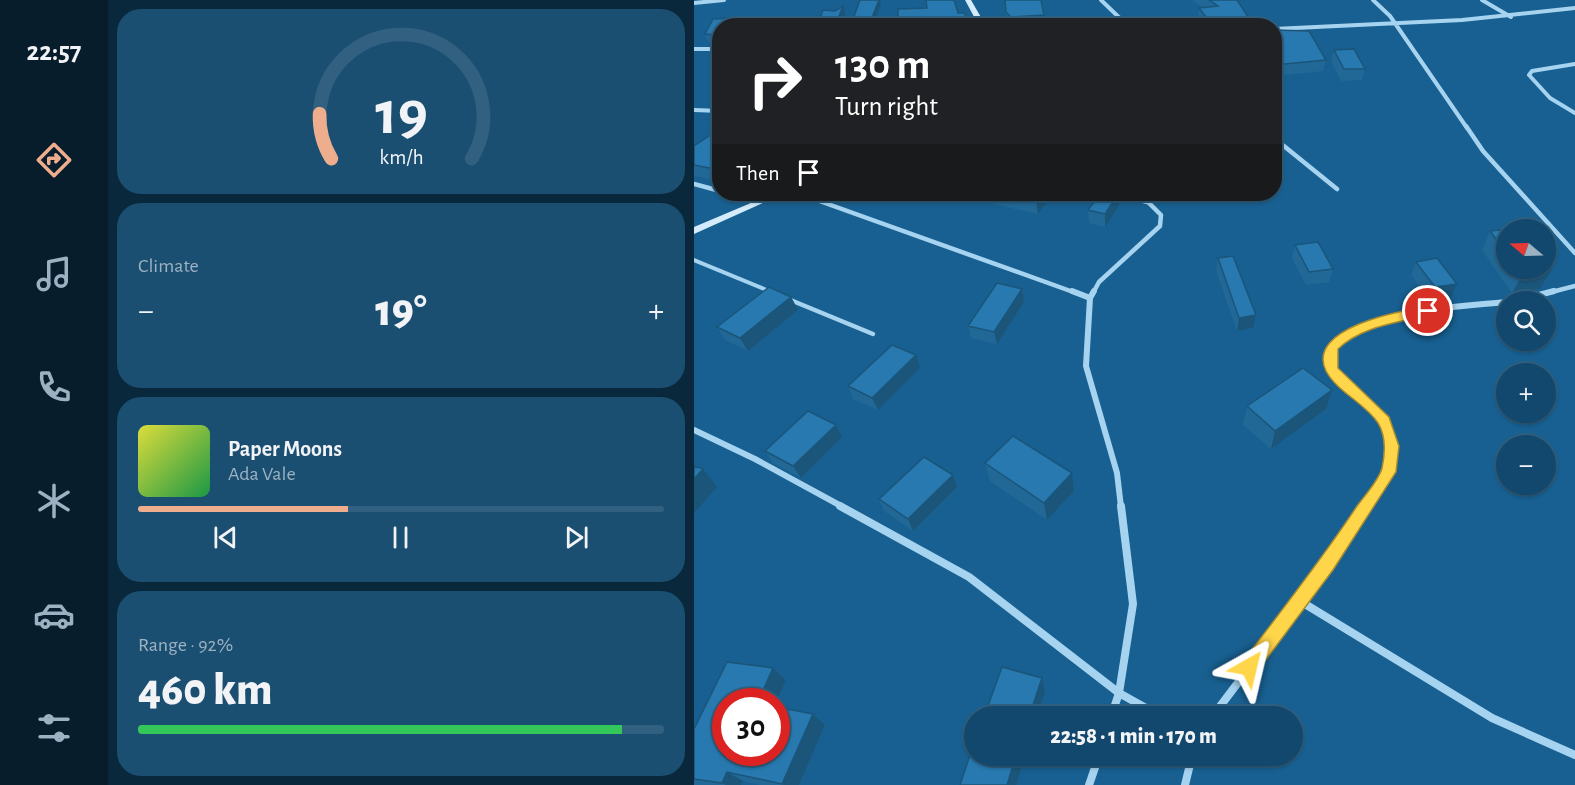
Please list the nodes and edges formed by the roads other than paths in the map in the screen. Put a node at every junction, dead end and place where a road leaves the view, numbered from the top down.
1 (724, 0) edge
2 (968, 0) edge
3 (1101, 0) edge
4 (1373, 0) edge
5 (1482, 0) edge
6 (694, 3) edge
7 (1574, 8) edge
8 (1512, 17) junction
9 (978, 18) edge
10 (1120, 18) edge
11 (1397, 25) junction
12 (1282, 29) edge
13 (694, 49) edge
14 (712, 49) edge
15 (1574, 64) edge
16 (694, 110) edge
17 (712, 111) edge
18 (1574, 113) edge
19 (1282, 144) edge
20 (694, 184) edge
21 (712, 189) edge
22 (1338, 189) dead end
23 (750, 201) edge
24 (761, 201) edge
25 (820, 201) edge
26 (1144, 201) edge
27 (1147, 202) joint
28 (756, 203) junction
29 (694, 231) edge
30 (1574, 253) edge
31 (694, 260) edge
32 (1574, 286) edge
33 (1555, 291) edge
34 (1090, 298) junction
35 (1496, 303) edge
36 (873, 334) dead end
37 (694, 430) edge
38 (1300, 601) junction
39 (1119, 693) junction
40 (1115, 706) edge
41 (1142, 706) edge
42 (1220, 706) edge
43 (1574, 755) edge
44 (1096, 766) edge
45 (1190, 766) edge
46 (1089, 785) edge
47 (1185, 785) edge

1 - 6 street
2 - 9 street
3 - 10 street
4 - 11 street
5 - 8 street
7 - 8 street
8 - 11 street
11 - 12 street
11 - 30 street
13 - 14 street
15 - 18 street
16 - 17 street
19 - 22 street
20 - 21 street
23 - 28 street
24 - 28 street
25 - 34 street
26 - 27 street
27 - 34 street
28 - 29 street
31 - 36 lane
32 - 33 street
34 - 39 street
35 - 38 street
37 - 39 street
38 - 42 street
38 - 43 street
39 - 40 street
39 - 41 street
44 - 46 street
45 - 47 street

